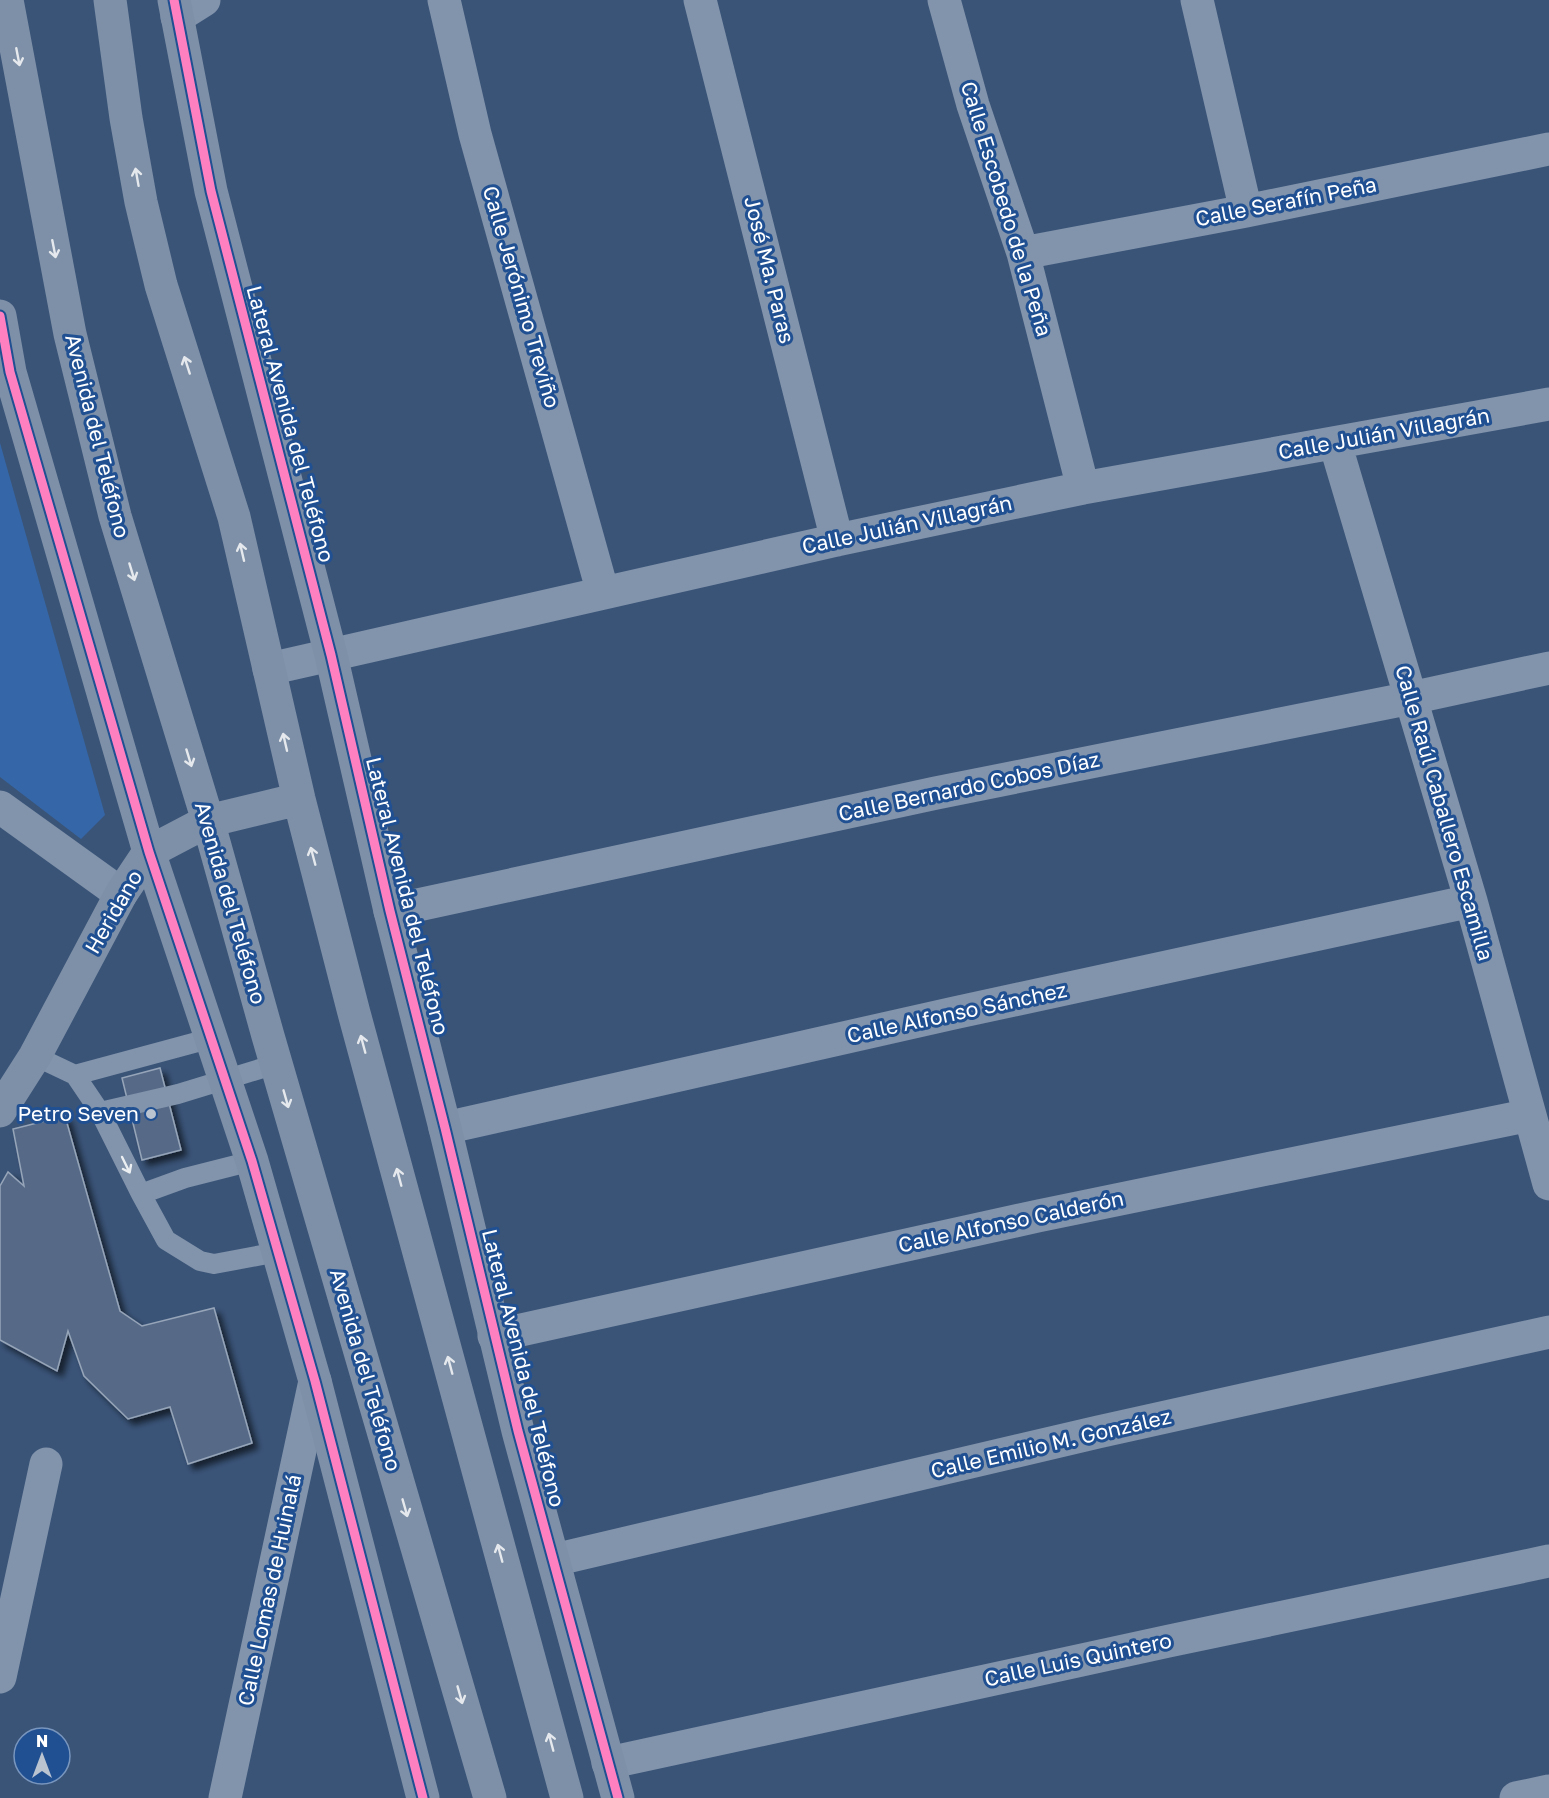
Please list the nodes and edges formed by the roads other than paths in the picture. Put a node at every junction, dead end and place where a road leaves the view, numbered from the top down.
1 (7, 0) edge
2 (110, 0) edge
3 (444, 0) edge
4 (700, 0) edge
5 (944, 0) edge
6 (1197, 0) edge
7 (185, 6) edge
8 (1549, 149) edge
9 (1246, 211) junction
10 (1023, 253) junction
11 (0, 316) edge
12 (5, 372) edge
13 (1549, 404) edge
14 (1335, 443) junction
15 (1083, 488) junction
16 (837, 540) junction
17 (603, 593) junction
18 (331, 655) junction
19 (1549, 668) edge
20 (269, 669) junction
21 (1411, 698) junction
22 (298, 799) junction
23 (0, 807) edge
24 (208, 821) junction
25 (149, 852) junction
26 (121, 894) junction
27 (1471, 901) junction
28 (390, 910) junction
29 (212, 1038) junction
30 (35, 1056) junction
31 (276, 1064) junction
32 (75, 1075) junction
33 (226, 1080) junction
34 (0, 1111) edge
35 (100, 1112) junction
36 (1530, 1114) junction
37 (445, 1128) junction
38 (252, 1161) junction
39 (1549, 1184) edge
40 (141, 1194) junction
41 (278, 1252) junction
42 (1549, 1332) edge
43 (494, 1336) junction
44 (315, 1381) junction
45 (518, 1431) junction
46 (471, 1442) junction
47 (46, 1464) dead end
48 (554, 1560) junction
49 (1549, 1561) edge
50 (0, 1677) edge
51 (608, 1763) junction
52 (1549, 1791) edge
53 (225, 1798) edge
54 (423, 1798) edge
55 (490, 1798) edge
56 (567, 1798) edge
57 (618, 1798) edge
58 (1516, 1798) edge

1 -> 24 street, Avenida del Teléfono
20 -> 2 street
3 - 17 street, Calle Jerónimo Treviño
4 - 16 street, José Ma. Paras
5 - 10 street, Calle Escobedo de la Peña
6 - 9 street
7 - 18 street, Lateral Avenida del Teléfono
8 - 9 street, Calle Serafín Peña
9 - 10 street, Calle Serafín Peña
10 - 15 street, Calle Escobedo de la Peña
11 - 12 street
12 - 25 street
13 - 14 street, Calle Julián Villagrán
14 - 15 street, Calle Julián Villagrán
14 - 21 street, Calle Raúl Caballero Escamilla
15 - 16 street, Calle Julián Villagrán
16 - 17 street, Calle Julián Villagrán
17 - 18 street, Calle Julián Villagrán
18 - 20 street, Calle Julián Villagrán
18 - 28 street, Lateral Avenida del Teléfono
19 - 21 street, Calle Bernardo Cobos Díaz
22 -> 20 street
21 - 27 street, Calle Raúl Caballero Escamilla
21 - 28 street, Calle Bernardo Cobos Díaz
22 - 24 street, Heridano
46 -> 22 street
23 - 26 street
24 - 25 street, Heridano
24 - 31 street, Avenida del Teléfono
25 - 26 street, Heridano
25 - 29 street
26 - 30 street, Heridano
27 - 36 street, Calle Raúl Caballero Escamilla
27 - 37 street, Calle Alfonso Sánchez
28 - 37 street, Lateral Avenida del Teléfono
29 - 32 lane
29 - 33 street
30 - 32 lane
30 - 34 street, Heridano
31 - 33 lane
31 -> 55 street, Avenida del Teléfono
32 - 35 lane
33 - 35 lane
33 - 38 street
35 -> 40 lane
36 - 39 street, Calle Raúl Caballero Escamilla
36 - 43 street, Calle Alfonso Calderón
37 - 43 street, Lateral Avenida del Teléfono
38 - 40 lane
38 - 41 street
40 - 41 lane
41 - 44 street
42 - 48 street, Calle Emilio M. González
43 - 45 street, Lateral Avenida del Teléfono
44 - 53 street, Calle Lomas de Huinalá
44 - 54 street
45 - 46 street
45 - 48 street, Lateral Avenida del Teléfono
56 -> 46 street
47 - 50 street
48 - 51 street, Lateral Avenida del Teléfono
49 - 51 street, Calle Luis Quintero
51 - 57 street, Lateral Avenida del Teléfono
52 - 58 street

